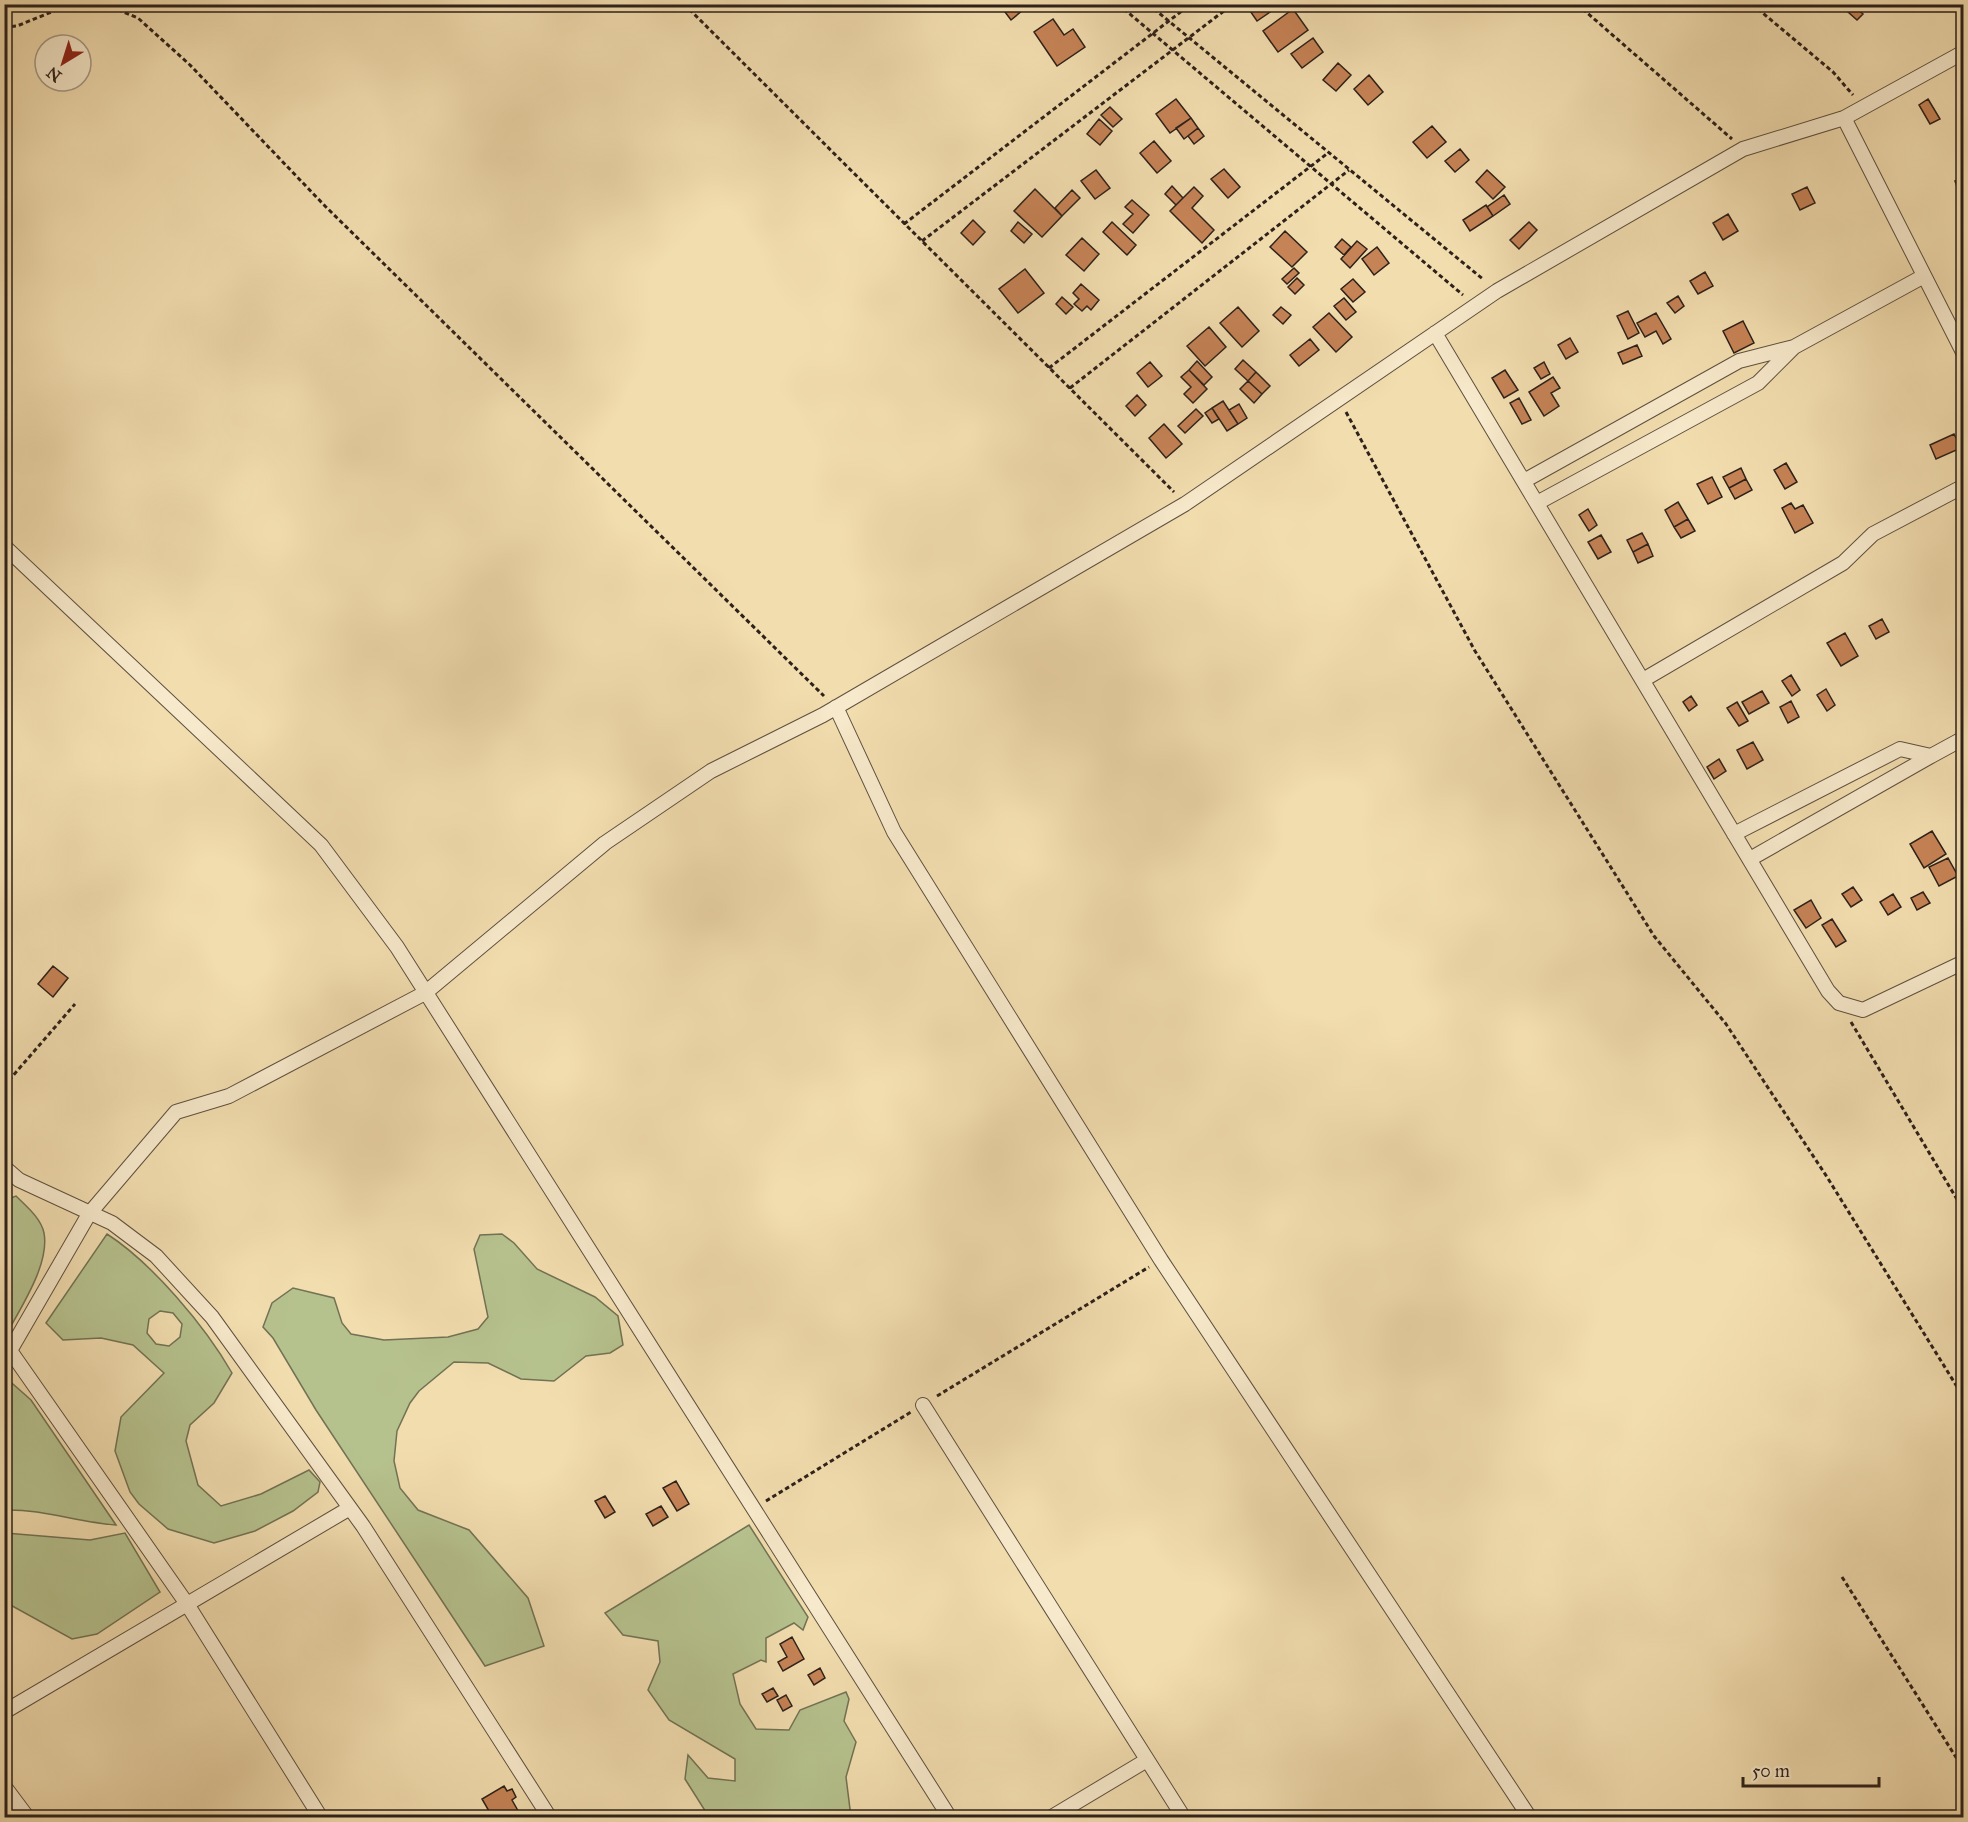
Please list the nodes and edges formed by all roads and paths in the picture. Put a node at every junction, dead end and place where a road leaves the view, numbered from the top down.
1 (71, 4) edge
2 (104, 4) edge
3 (684, 4) edge
4 (1118, 4) edge
5 (1148, 4) edge
6 (1191, 4) edge
7 (1233, 4) edge
8 (1577, 4) edge
9 (1752, 4) edge
10 (1167, 21) junction
11 (4, 27) edge
12 (1152, 33) junction
13 (1188, 38) junction
14 (1173, 51) junction
15 (1964, 52) edge
16 (1863, 107) junction
17 (1844, 118) junction
18 (1743, 148) junction
19 (1328, 153) junction
20 (1310, 166) junction
21 (1349, 170) junction
22 (1331, 185) junction
23 (904, 224) junction
24 (922, 241) junction
25 (1924, 276) junction
26 (1497, 291) junction
27 (1476, 306) junction
28 (1436, 333) junction
29 (1794, 347) junction
30 (1964, 354) edge
31 (1049, 368) junction
32 (1070, 388) junction
33 (1339, 399) junction
34 (1524, 481) junction
35 (1964, 486) edge
36 (1537, 503) junction
37 (1185, 504) junction
38 (4, 546) edge
39 (1643, 680) junction
40 (836, 708) junction
41 (1964, 738) edge
42 (1931, 756) junction
43 (1734, 834) junction
44 (1750, 859) junction
45 (1964, 963) edge
46 (425, 993) junction
47 (1839, 1003) junction
48 (75, 1004) dead end
49 (4, 1086) edge
50 (4, 1167) edge
51 (1964, 1211) edge
52 (89, 1214) junction
53 (1161, 1260) junction
54 (8, 1356) edge
55 (1964, 1398) edge
56 (923, 1405) junction
57 (350, 1508) junction
58 (754, 1509) junction
59 (1842, 1577) dead end
60 (187, 1604) junction
61 (4, 1712) edge
62 (1148, 1760) junction
63 (1964, 1770) edge
64 (4, 1786) edge
65 (28, 1818) edge
66 (321, 1818) edge
67 (550, 1818) edge
68 (950, 1818) edge
69 (1050, 1818) edge
70 (1184, 1818) edge
71 (1530, 1818) edge

1 - 11 path
2 - 40 path
3 - 23 path
4 - 12 path
5 - 10 path
6 - 10 path
7 - 13 path
8 - 18 path
9 - 16 path
10 - 12 path
10 - 13 path
12 - 14 path
12 - 23 path
13 - 14 path
13 - 19 path
14 - 20 path
14 - 24 path
15 - 16 street
16 - 17 street
17 - 18 street
17 - 25 street
18 - 26 street
19 - 20 path
19 - 21 path
20 - 22 path
20 - 31 path
21 - 22 path
21 - 26 path
22 - 27 path
22 - 32 path
23 - 24 path
24 - 31 path
25 - 29 street
25 - 30 street
26 - 27 street
27 - 28 street
28 - 33 street
28 - 34 street
29 - 34 street
29 - 36 street
31 - 32 path
32 - 37 path
33 - 37 street
33 - 55 path
34 - 36 street
35 - 39 street
36 - 39 street
37 - 40 street
38 - 46 street
39 - 43 street
40 - 46 street
40 - 53 street
41 - 42 street
42 - 43 street
42 - 44 street
43 - 44 street
44 - 47 street
45 - 47 street
46 - 52 street
46 - 58 street
47 - 51 path
48 - 49 path
50 - 52 street
52 - 54 street
52 - 57 street
53 - 56 path
53 - 71 street
54 - 60 street
56 - 58 path
56 - 62 street
57 - 60 street
57 - 67 street
58 - 68 street
59 - 63 path
60 - 61 street
60 - 66 street
62 - 69 street
62 - 70 street
64 - 65 street

